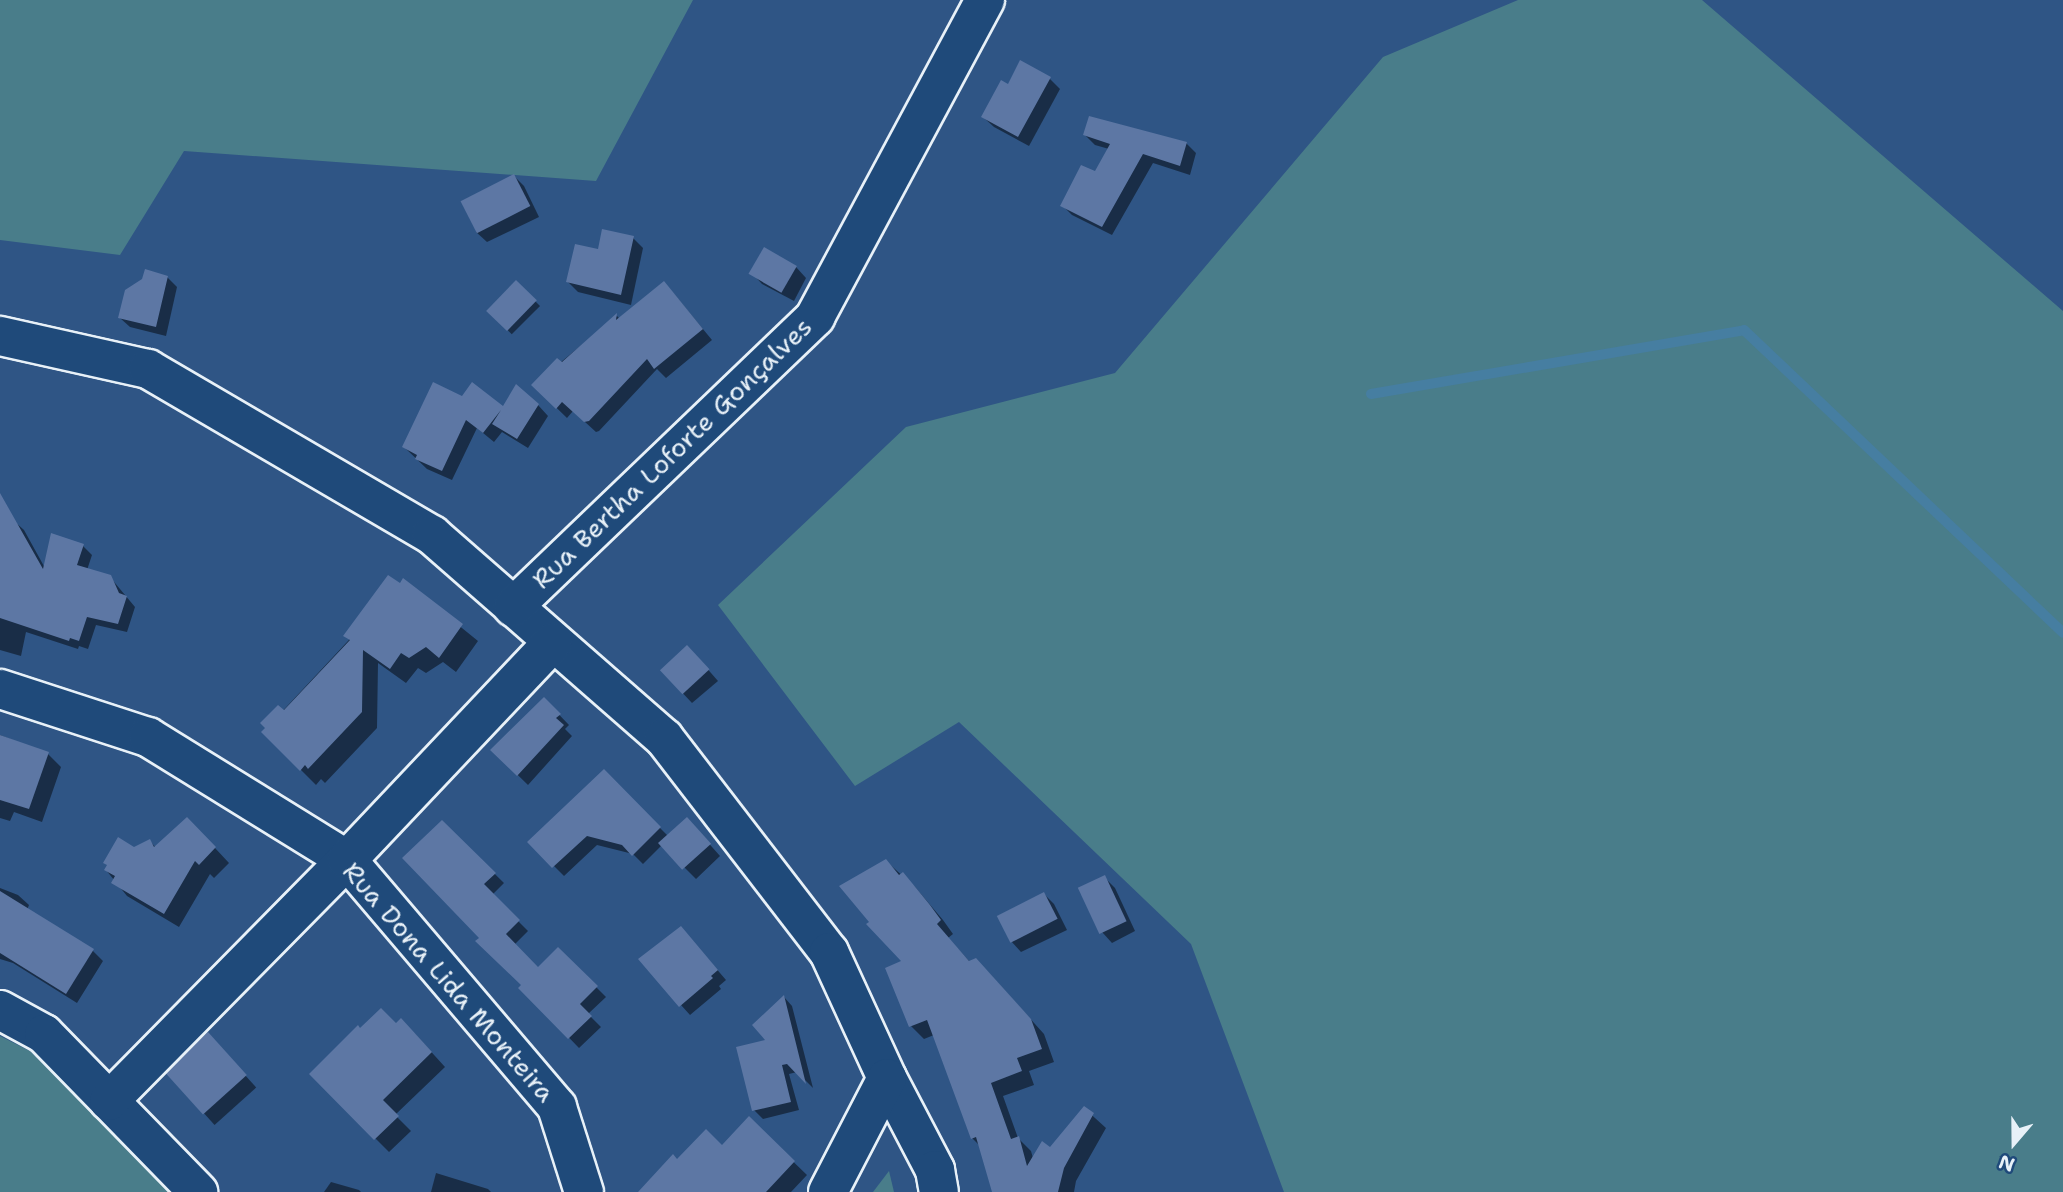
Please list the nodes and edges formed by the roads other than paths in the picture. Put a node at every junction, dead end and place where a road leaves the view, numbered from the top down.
1 (985, 0) edge
2 (0, 336) edge
3 (513, 607) junction
4 (553, 642) junction
5 (0, 689) edge
6 (347, 860) junction
7 (0, 1010) edge
8 (887, 1078) junction
9 (109, 1101) junction
10 (198, 1192) edge
11 (584, 1192) edge
12 (828, 1192) edge
13 (939, 1192) edge

1 - 3 street, Rua Bertha Loforte Gonçalves
2 - 3 street
3 - 4 street
4 - 6 street
4 - 8 street
5 - 6 street, Rua Dona Lida Monteira
6 - 9 street
6 - 11 street, Rua Dona Lida Monteira
7 - 9 street
8 - 12 street
8 - 13 street
9 - 10 street

